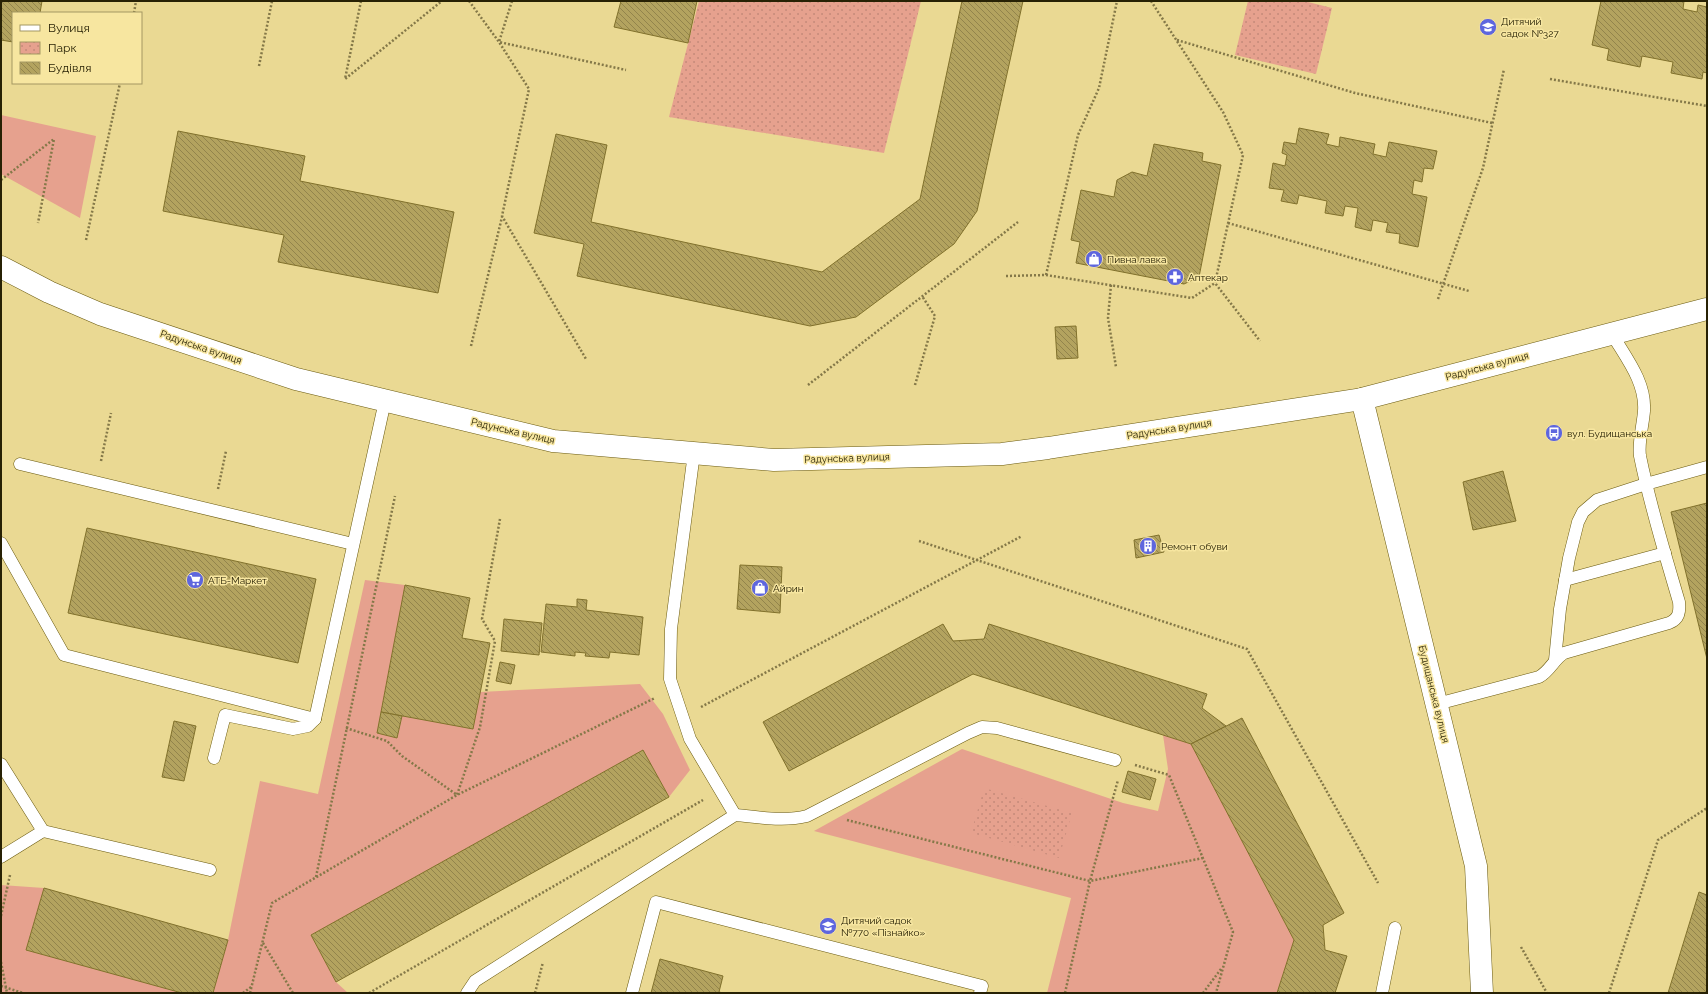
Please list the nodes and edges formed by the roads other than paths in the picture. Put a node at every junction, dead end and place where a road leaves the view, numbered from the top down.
1 (1, 267) edge
2 (1707, 309) edge
3 (1612, 334) junction
4 (1362, 399) junction
5 (385, 401) junction
6 (694, 453) junction
7 (20, 464) dead end
8 (1707, 467) edge
9 (1646, 484) junction
10 (1, 543) edge
11 (353, 544) junction
12 (1664, 552) junction
13 (1565, 580) junction
14 (1555, 660) junction
15 (1437, 704) junction
16 (315, 719) junction
17 (214, 758) dead end
18 (1119, 761) road end
19 (1, 764) edge
20 (735, 815) junction
21 (43, 831) junction
22 (1, 857) edge
23 (210, 870) dead end
24 (1395, 928) dead end
25 (467, 993) edge
26 (632, 993) edge
27 (980, 993) edge
28 (1382, 993) edge
29 (1482, 993) edge

1 - 5 main road, Радунська вулиця
2 - 3 main road, Радунська вулиця
3 - 4 main road, Радунська вулиця
3 - 9 lane
4 - 6 main road, Радунська вулиця
4 - 15 main road, Будищанська вулиця
5 - 6 main road, Радунська вулиця
5 - 11 lane
6 - 20 lane
7 - 11 lane
8 - 9 lane
9 - 12 lane
9 - 13 lane
10 - 16 lane
11 - 16 lane
12 - 13 lane
12 - 14 lane
13 - 14 lane
14 - 15 lane
15 - 29 main road, Будищанська вулиця
16 - 17 lane
18 - 20 lane
19 - 21 lane
20 - 25 lane
21 - 22 lane
21 - 23 lane
24 - 28 lane
26 - 27 lane

